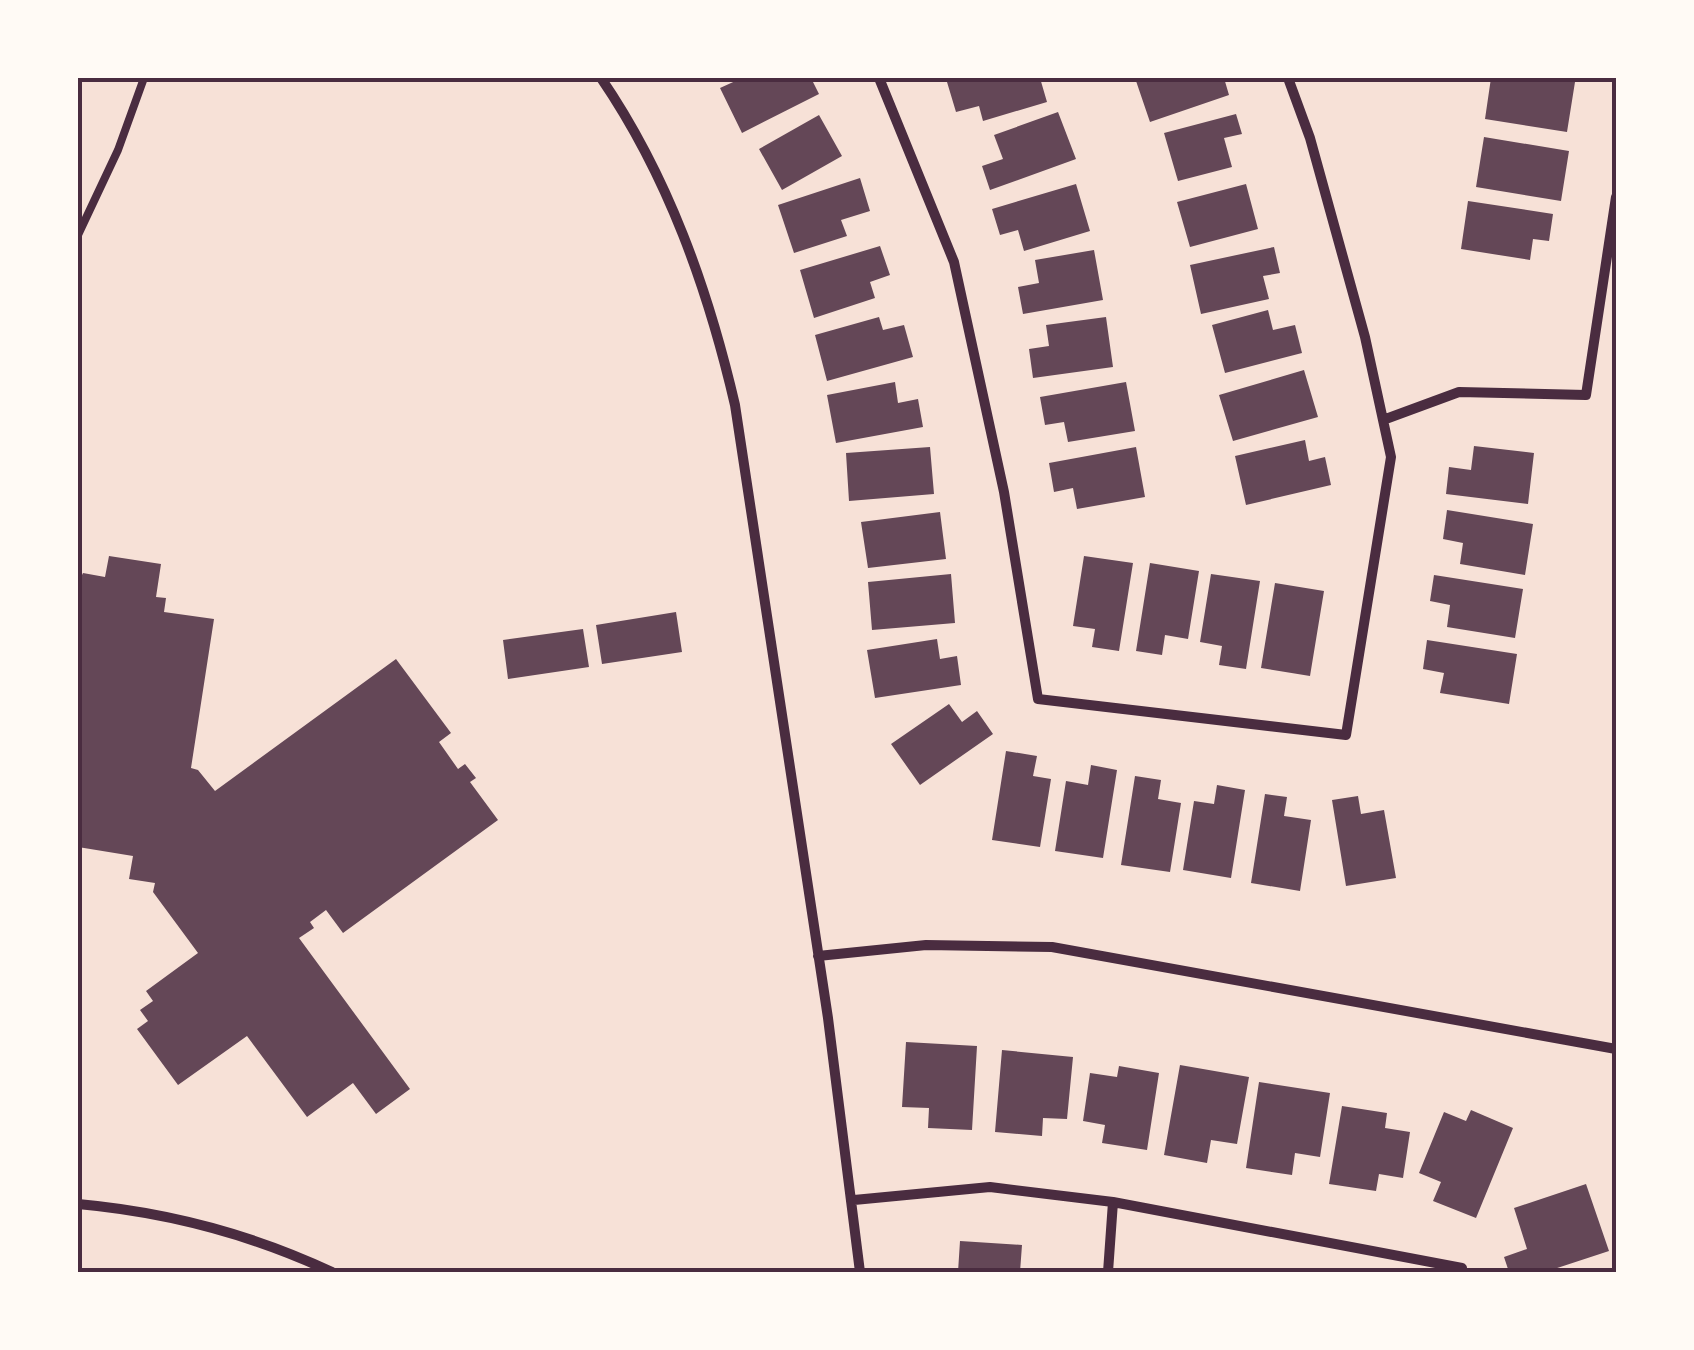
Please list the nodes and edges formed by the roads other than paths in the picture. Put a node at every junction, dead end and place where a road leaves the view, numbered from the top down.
1 (144, 78) edge
2 (601, 78) edge
3 (879, 78) edge
4 (1288, 78) edge
5 (1616, 197) edge
6 (78, 235) edge
7 (1383, 420) junction
8 (818, 956) junction
9 (1616, 1049) edge
10 (854, 1200) junction
11 (1113, 1202) junction
12 (78, 1204) edge
13 (1461, 1270) edge
14 (332, 1272) edge
15 (860, 1272) edge
16 (1108, 1272) edge

1 - 6 lane
2 - 8 street
3 - 7 street
4 - 7 street
5 - 7 street
8 - 9 street
8 - 10 street
10 - 11 street
10 - 15 street
11 - 13 street
11 - 16 street
12 - 14 street

